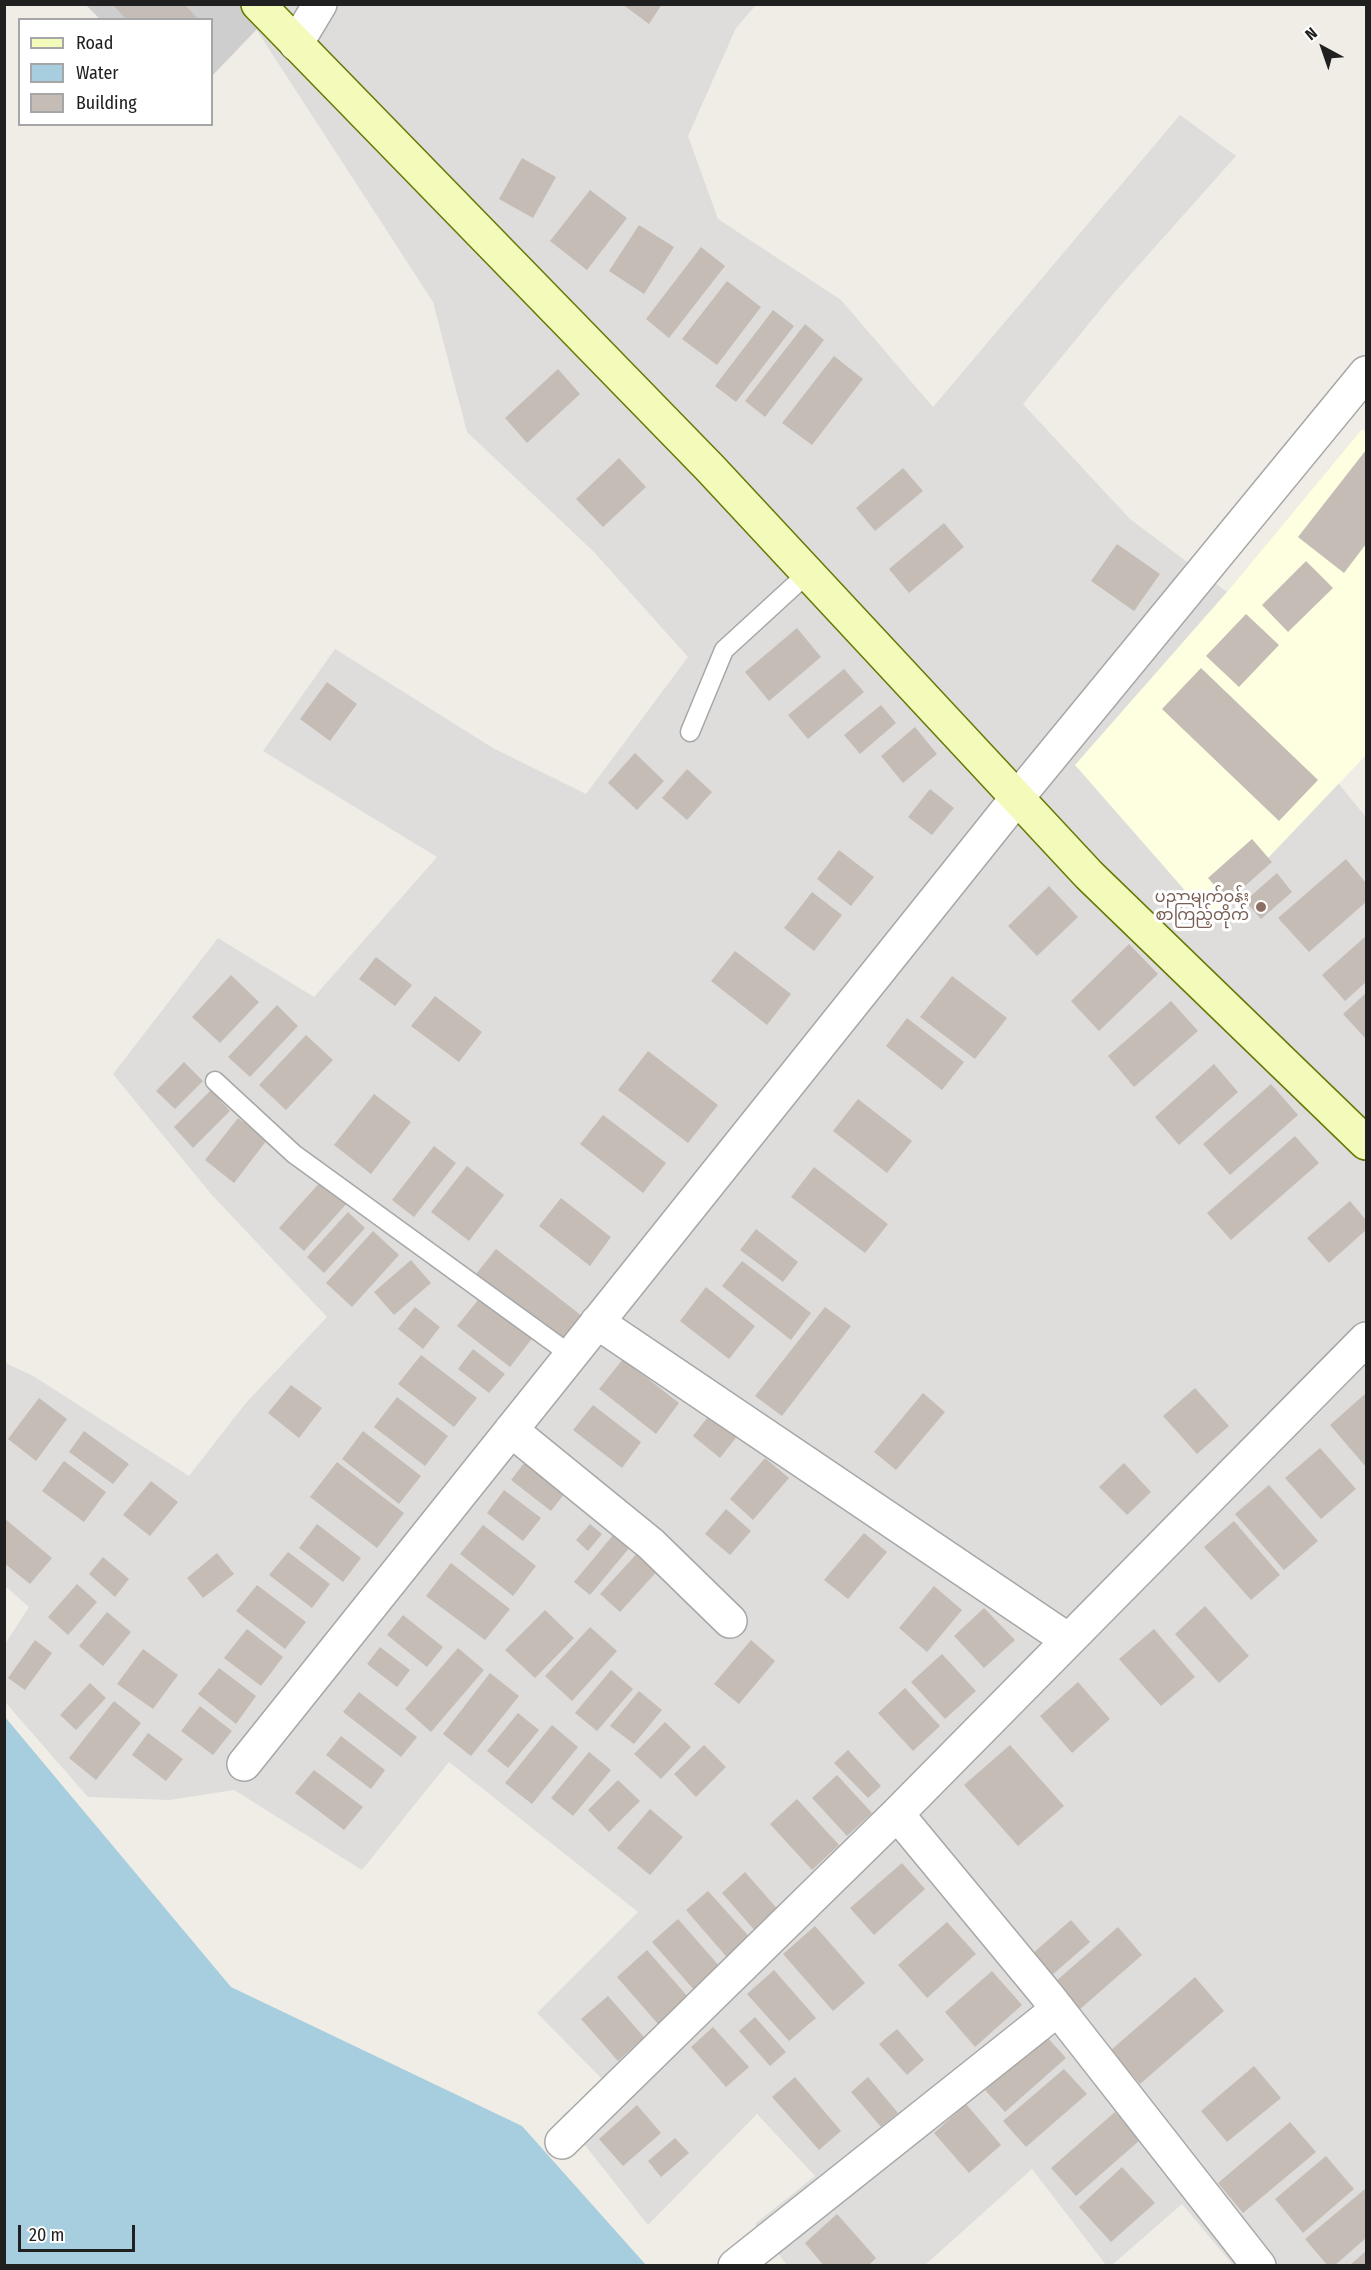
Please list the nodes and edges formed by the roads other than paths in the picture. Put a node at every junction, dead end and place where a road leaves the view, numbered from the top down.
1 (258, 4) edge
2 (320, 4) edge
3 (296, 44) junction
4 (1366, 373) edge
5 (808, 573) junction
6 (690, 732) dead end
7 (1017, 798) junction
8 (214, 1081) dead end
9 (1366, 1143) edge
10 (597, 1322) junction
11 (1366, 1339) edge
12 (571, 1355) junction
13 (511, 1430) junction
14 (730, 1621) dead end
15 (1068, 1640) junction
16 (243, 1764) dead end
17 (897, 1814) junction
18 (1058, 2009) junction
19 (562, 2142) dead end
20 (735, 2265) edge
21 (1259, 2265) edge

1 - 3 street
2 - 3 street
3 - 5 street
4 - 7 street
5 - 6 lane
5 - 7 street
7 - 9 street
7 - 10 street
8 - 12 lane
10 - 12 street
10 - 15 street
11 - 15 street
12 - 13 street
13 - 14 street
13 - 16 street
15 - 17 street
17 - 18 street
17 - 19 street
18 - 20 street
18 - 21 street

